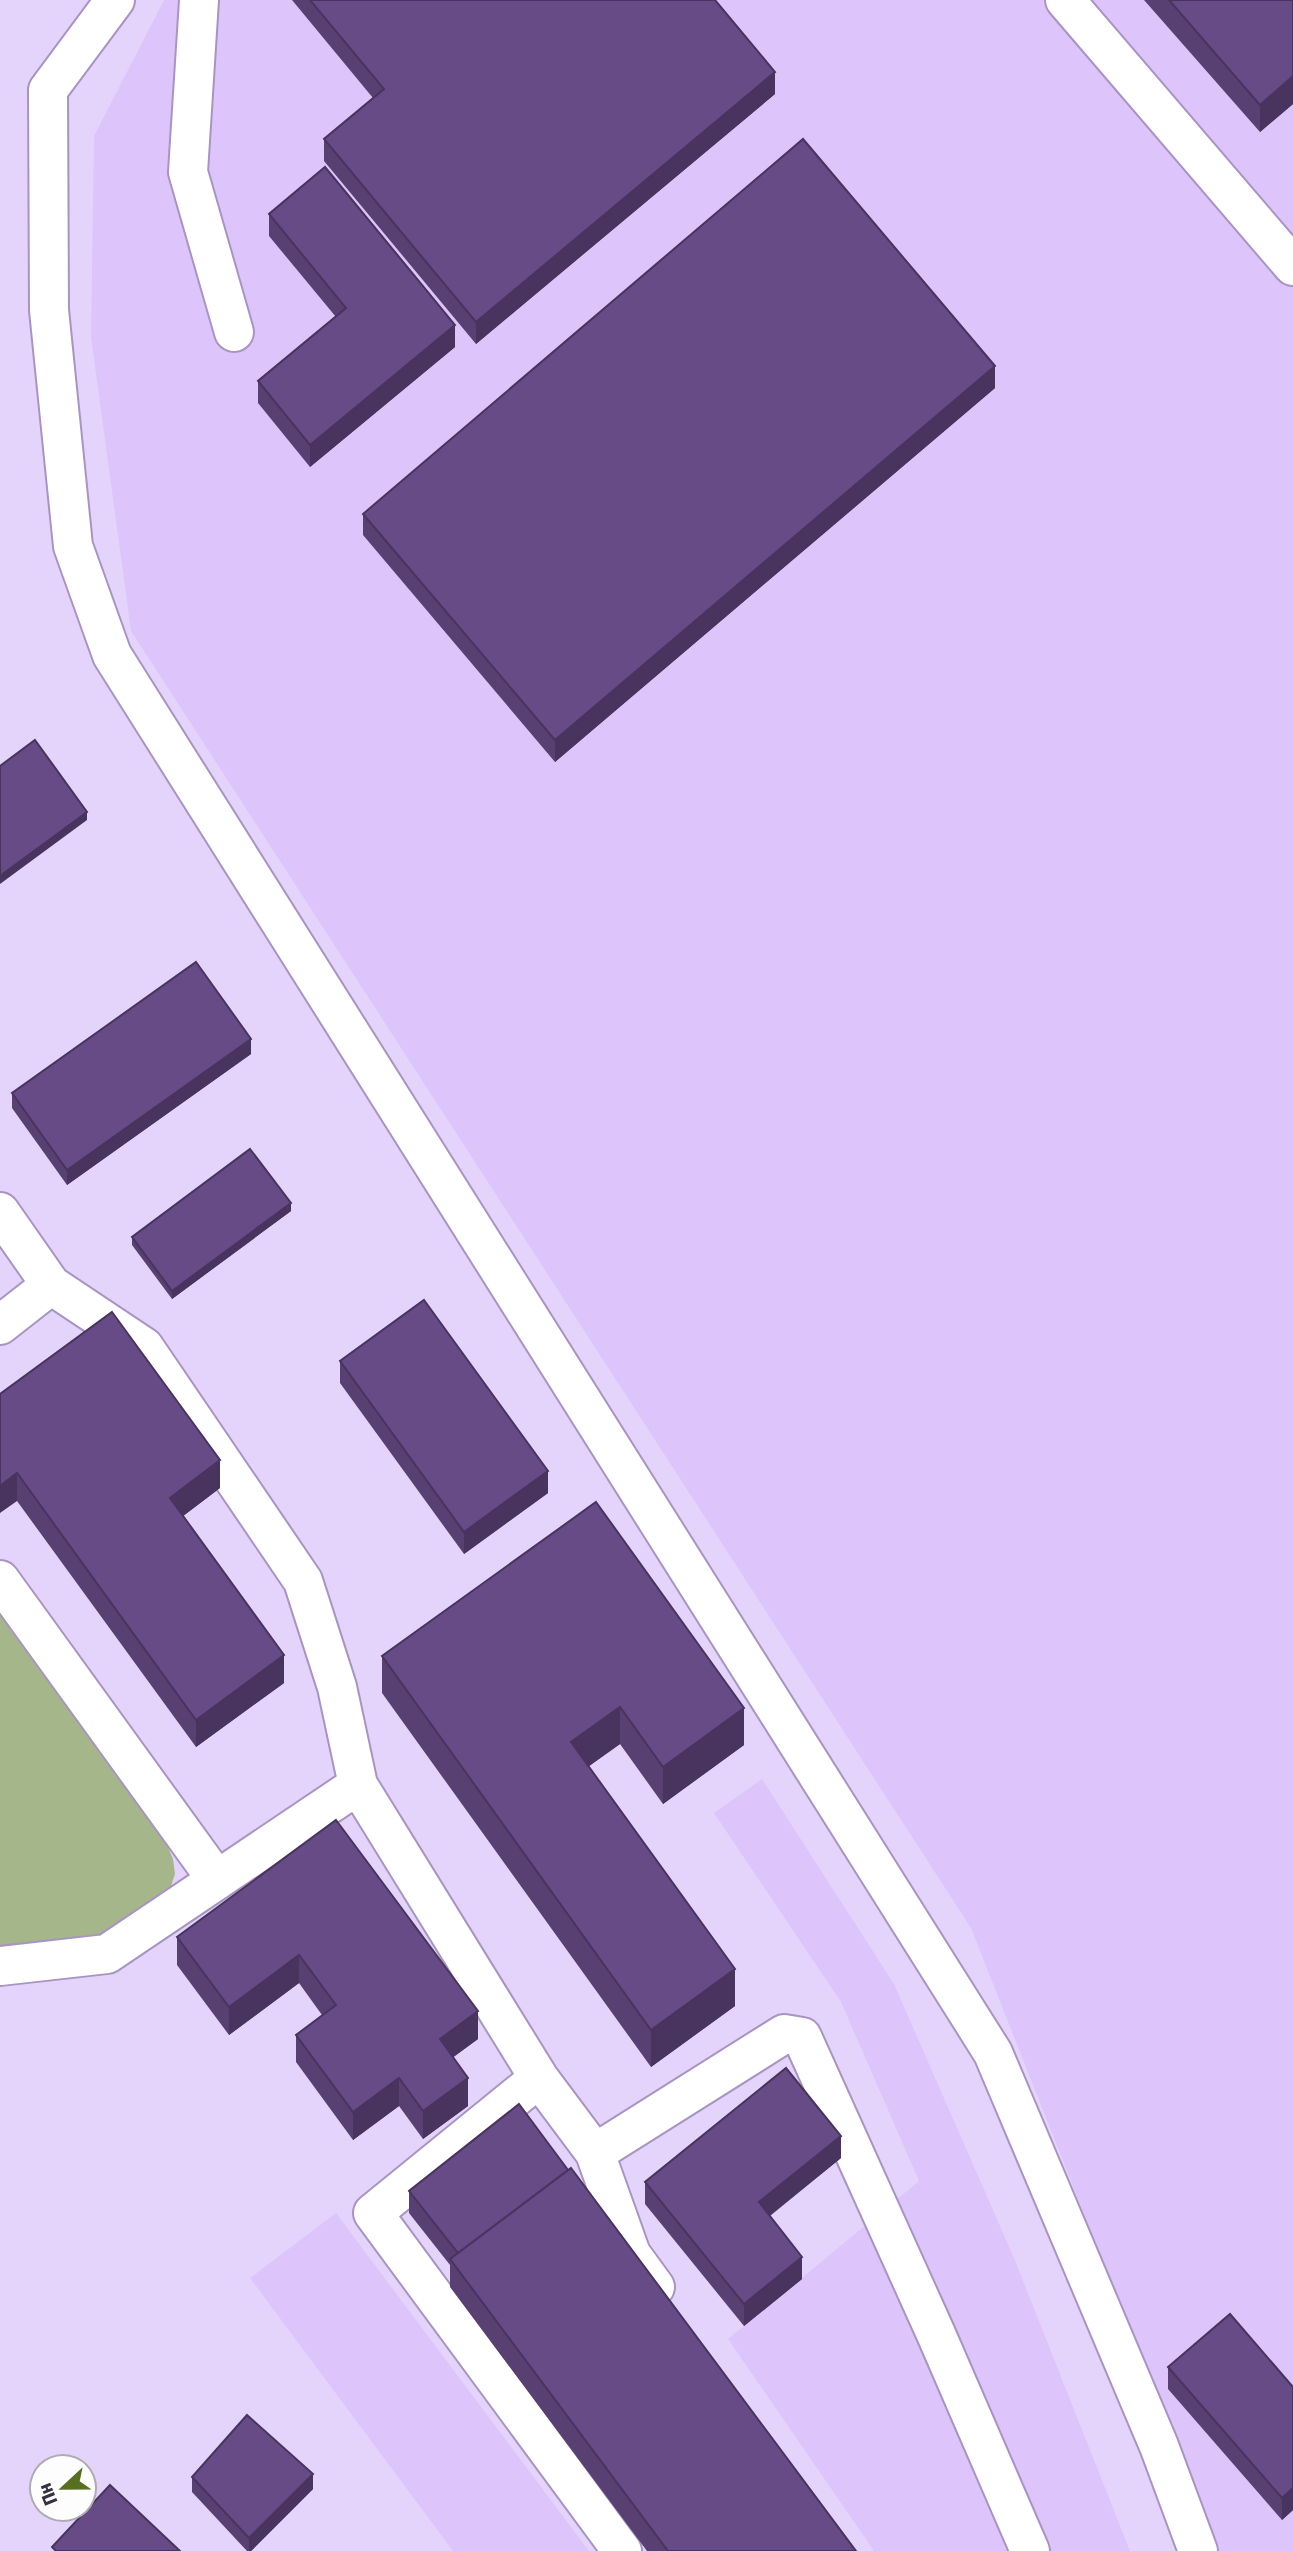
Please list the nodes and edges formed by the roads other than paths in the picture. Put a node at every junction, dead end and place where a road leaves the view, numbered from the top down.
1 (116, 0) edge
2 (199, 0) edge
3 (1065, 0) edge
4 (1293, 267) edge
5 (234, 332) dead end
6 (0, 1212) edge
7 (51, 1284) junction
8 (0, 1325) edge
9 (0, 1580) edge
10 (358, 1785) junction
11 (217, 1880) junction
12 (0, 1966) edge
13 (539, 2077) junction
14 (595, 2153) junction
15 (672, 2309) edge
16 (622, 2551) edge
17 (1030, 2551) edge
18 (1198, 2551) edge

1 - 18 lane
2 - 5 lane
3 - 4 lane
6 - 7 lane
7 - 8 lane
7 - 10 lane
9 - 11 lane
10 - 11 lane
10 - 13 lane
11 - 12 lane
13 - 14 lane
13 - 16 lane
14 - 15 lane
14 - 17 lane

